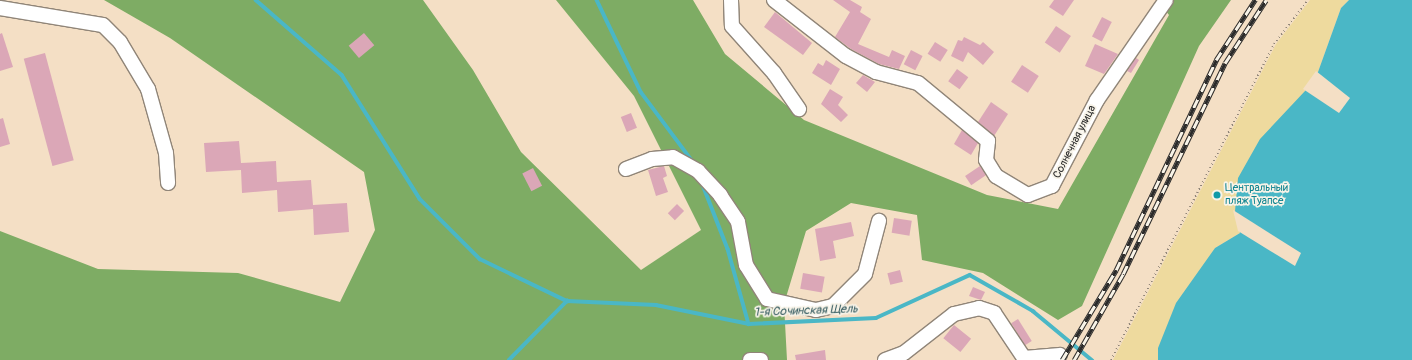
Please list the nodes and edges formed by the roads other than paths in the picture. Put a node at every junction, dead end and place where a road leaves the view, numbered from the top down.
1 (731, 0) edge
2 (774, 0) edge
3 (1166, 0) edge
4 (0, 8) edge
5 (798, 109) dead end
6 (626, 169) dead end
7 (168, 183) dead end
8 (879, 221) dead end
9 (1060, 355) dead end
10 (750, 360) edge
11 (761, 360) edge
12 (884, 360) edge

1 - 5 street
2 - 3 street, Солнечная улица
4 - 7 street
6 - 8 street
9 - 12 street
10 - 11 street

